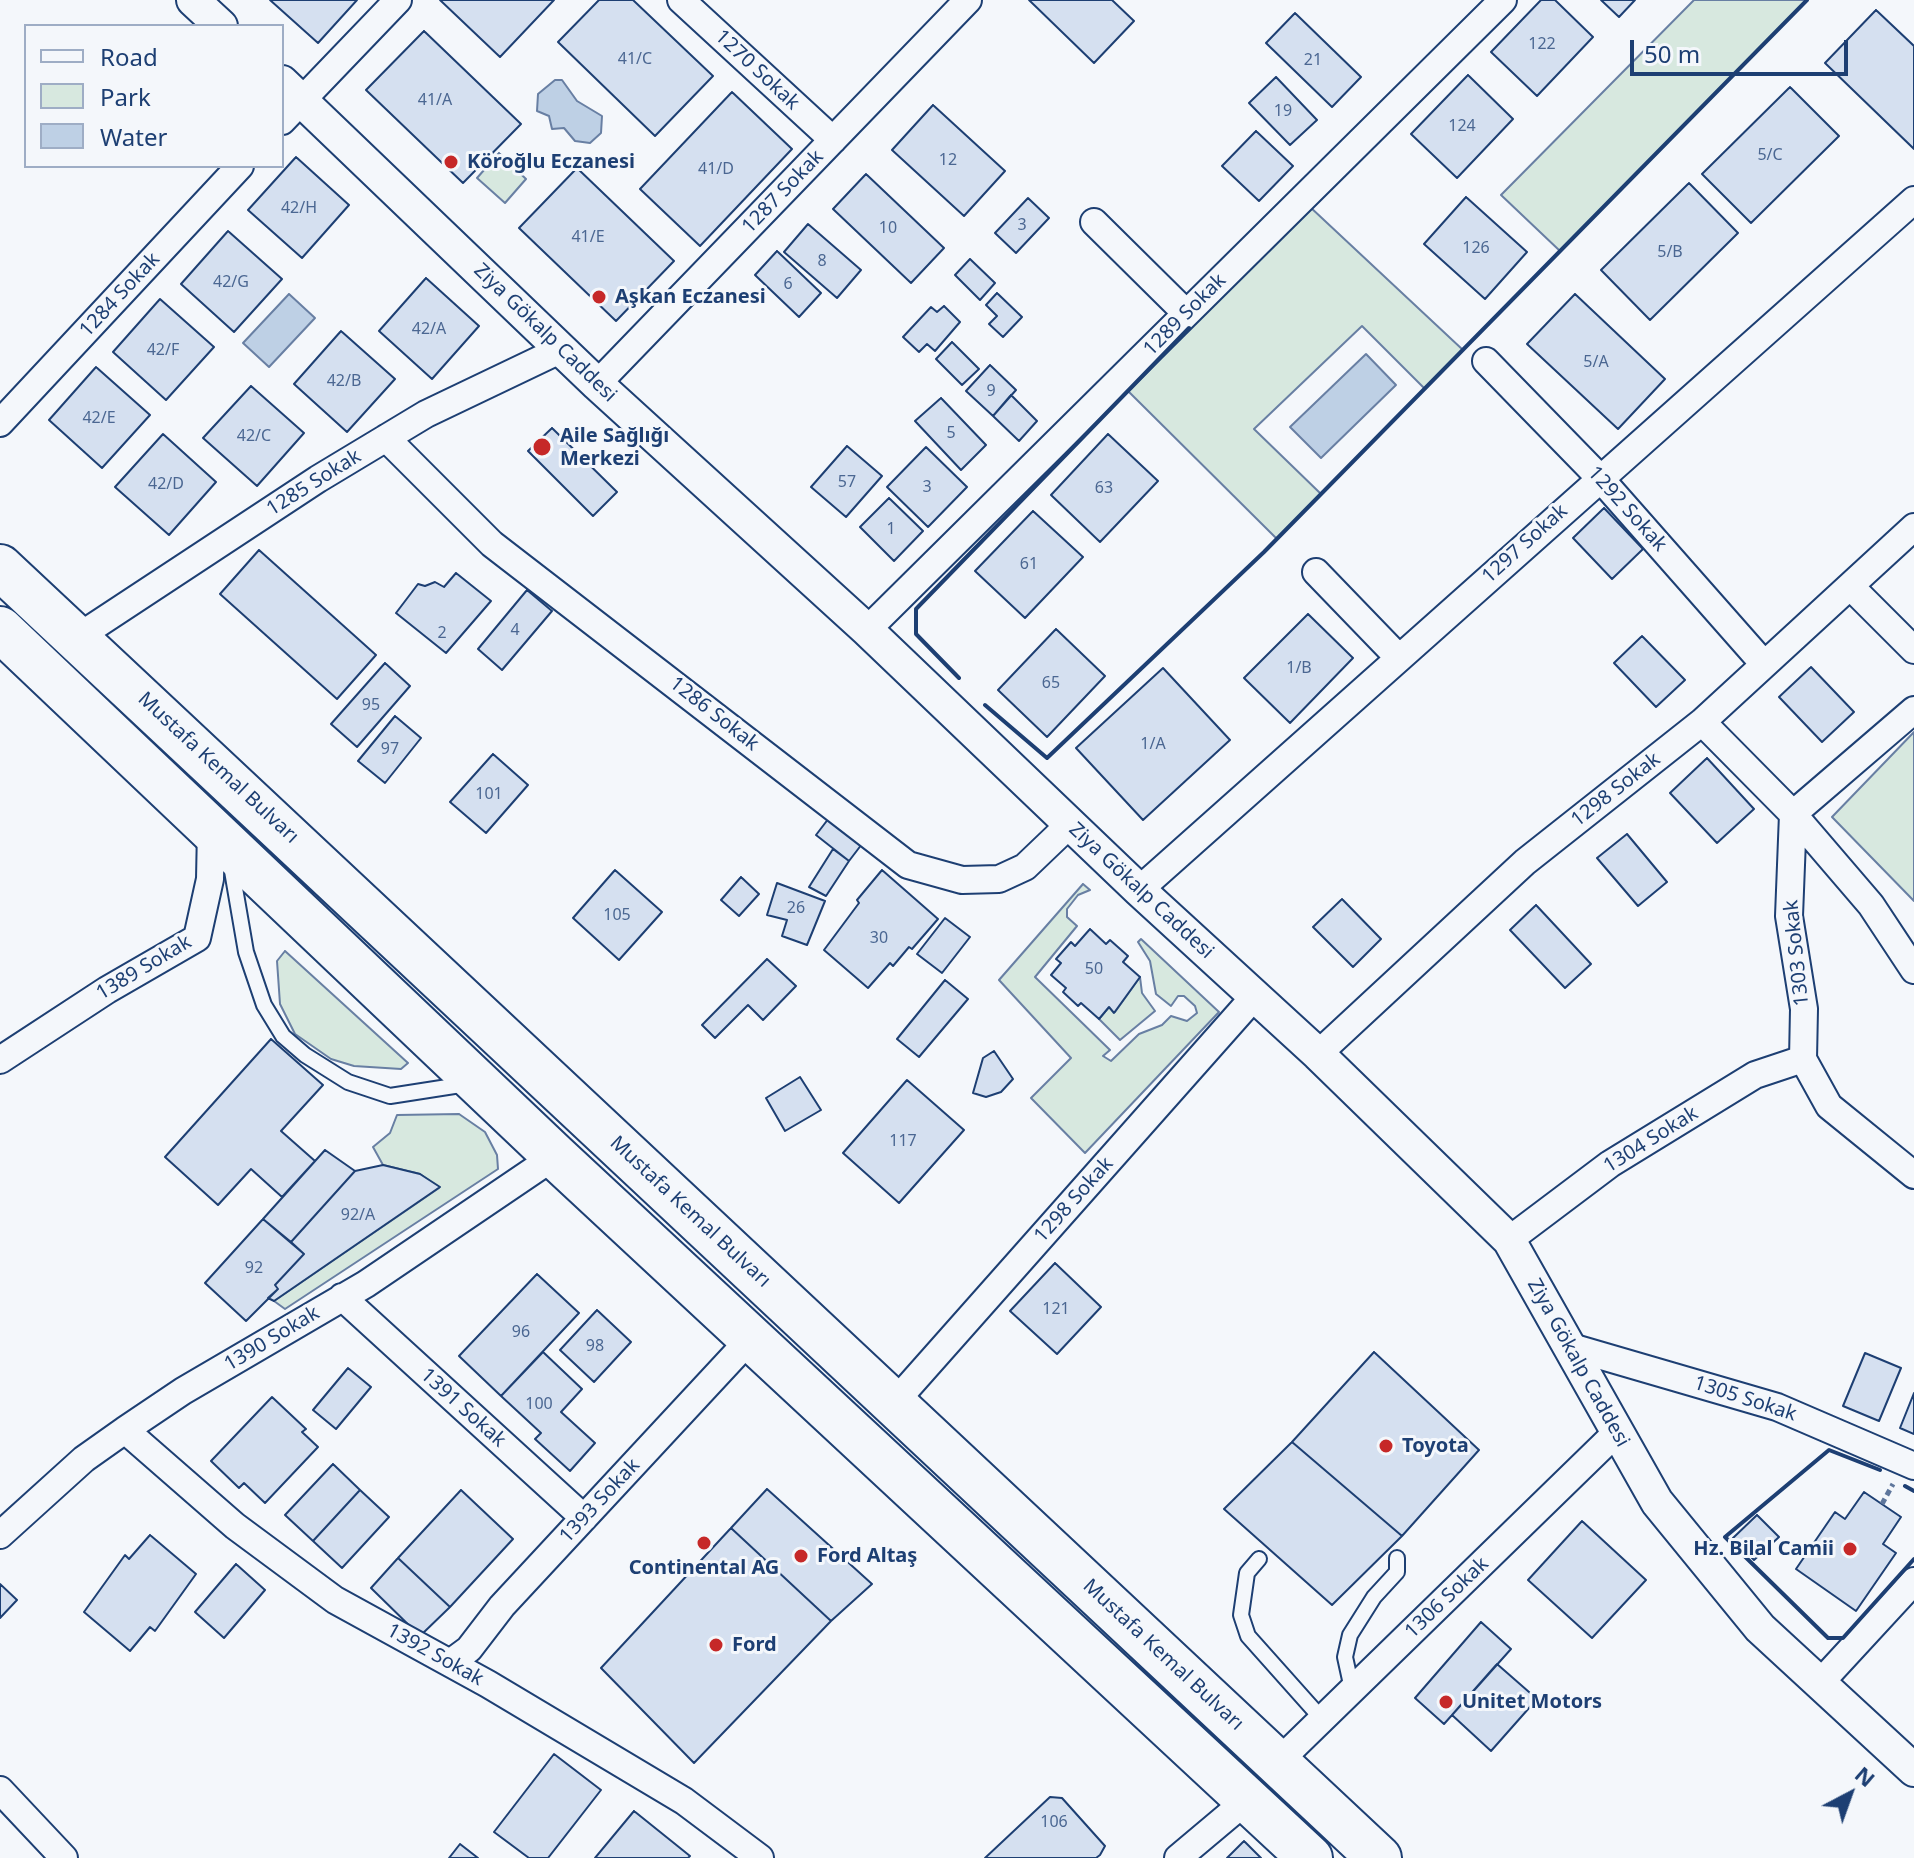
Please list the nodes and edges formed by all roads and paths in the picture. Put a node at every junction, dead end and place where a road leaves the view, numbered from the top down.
1 (193, 0) edge
2 (398, 0) edge
3 (681, 0) edge
4 (968, 0) edge
5 (1503, 0) edge
6 (219, 24) edge
7 (289, 101) edge
8 (833, 140) junction
9 (238, 168) edge
10 (1914, 200) edge
11 (1094, 222) dead end
12 (1186, 313) junction
13 (562, 349) junction
14 (1486, 361) dead end
15 (597, 384) junction
16 (0, 423) edge
17 (386, 438) junction
18 (1599, 477) junction
19 (1914, 527) edge
20 (0, 567) edge
21 (1316, 572) dead end
22 (1850, 586) junction
23 (0, 629) edge
24 (867, 630) junction
25 (78, 637) junction
26 (1914, 650) edge
27 (1399, 658) junction
28 (1763, 663) junction
29 (1914, 710) edge
30 (1702, 722) junction
31 (1793, 814) junction
32 (1070, 824) junction
33 (219, 837) junction
34 (1139, 890) junction
35 (1914, 970) edge
36 (1254, 997) junction
37 (1318, 1054) junction
38 (1803, 1059) junction
39 (0, 1060) edge
40 (477, 1082) junction
41 (555, 1156) junction
42 (1914, 1175) edge
43 (1509, 1240) junction
44 (342, 1297) junction
45 (751, 1338) junction
46 (1571, 1347) junction
47 (894, 1403) junction
48 (125, 1430) junction
49 (1616, 1433) junction
50 (1914, 1466) edge
51 (584, 1518) junction
52 (0, 1535) edge
53 (1397, 1558) dead end
54 (1259, 1559) dead end
55 (1914, 1581) edge
56 (450, 1663) junction
57 (1820, 1683) junction
58 (1352, 1689) junction
59 (1322, 1719) junction
60 (1277, 1763) junction
61 (1914, 1770) edge
62 (0, 1790) edge
63 (1247, 1800) junction
64 (64, 1858) edge
65 (760, 1858) edge
66 (1178, 1858) edge
67 (1310, 1858) edge
68 (1379, 1858) edge

1 - 6 street
2 - 7 street
3 - 8 street, 1270 Sokak
4 - 8 street, 1287 Sokak
5 - 12 street, 1289 Sokak
7 - 13 street, Ziya Gökalp Caddesi
8 - 15 street, 1287 Sokak
9 - 16 street, 1284 Sokak
10 - 18 street, 1297 Sokak
11 - 12 street
12 - 24 street, 1289 Sokak
13 - 15 street, Ziya Gökalp Caddesi
13 - 17 street, 1285 Sokak
14 - 18 street, 1292 Sokak
15 - 24 street, Ziya Gökalp Caddesi
17 - 25 street, 1285 Sokak
17 - 32 street, 1286 Sokak
18 - 27 street, 1297 Sokak
18 - 28 street, 1292 Sokak
19 - 22 street, 1298 Sokak
20 - 25 highway, Mustafa Kemal Bulvarı
21 - 27 street
22 - 26 street
22 - 28 street, 1298 Sokak
23 - 33 highway
24 - 32 street, Ziya Gökalp Caddesi
25 - 47 highway, Mustafa Kemal Bulvarı
27 - 34 street, 1297 Sokak
28 - 30 street, 1298 Sokak
29 - 31 street
30 - 31 street
30 - 37 street, 1298 Sokak
31 - 35 street
31 - 38 street, 1303 Sokak
32 - 34 street, Ziya Gökalp Caddesi
33 - 39 street, 1389 Sokak
33 - 40 highway
33 - 40 lane
34 - 36 street, Ziya Gökalp Caddesi
36 - 37 street, Ziya Gökalp Caddesi
36 - 47 street, 1298 Sokak
37 - 43 street, Ziya Gökalp Caddesi
38 - 42 street
38 - 43 street, 1304 Sokak
40 - 41 highway
41 - 44 street, 1390 Sokak
41 - 45 highway
43 - 46 street, Ziya Gökalp Caddesi
44 - 48 street, 1390 Sokak
44 - 51 street, 1391 Sokak
45 - 51 street, 1393 Sokak
45 - 63 highway
46 - 49 street, Ziya Gökalp Caddesi
46 - 50 street, 1305 Sokak
47 - 60 highway, Mustafa Kemal Bulvarı
48 - 52 street, 1390 Sokak
48 - 56 street, 1392 Sokak
49 - 57 street, Ziya Gökalp Caddesi
49 - 58 street, 1306 Sokak
51 - 56 street, 1393 Sokak
53 - 58 lane
54 - 59 lane
55 - 57 street
56 - 65 street, 1392 Sokak
57 - 61 street, Ziya Gökalp Caddesi
58 - 59 street, 1306 Sokak
59 - 60 street, 1306 Sokak
60 - 68 highway, Mustafa Kemal Bulvarı
62 - 64 street
63 - 66 street
63 - 67 highway

